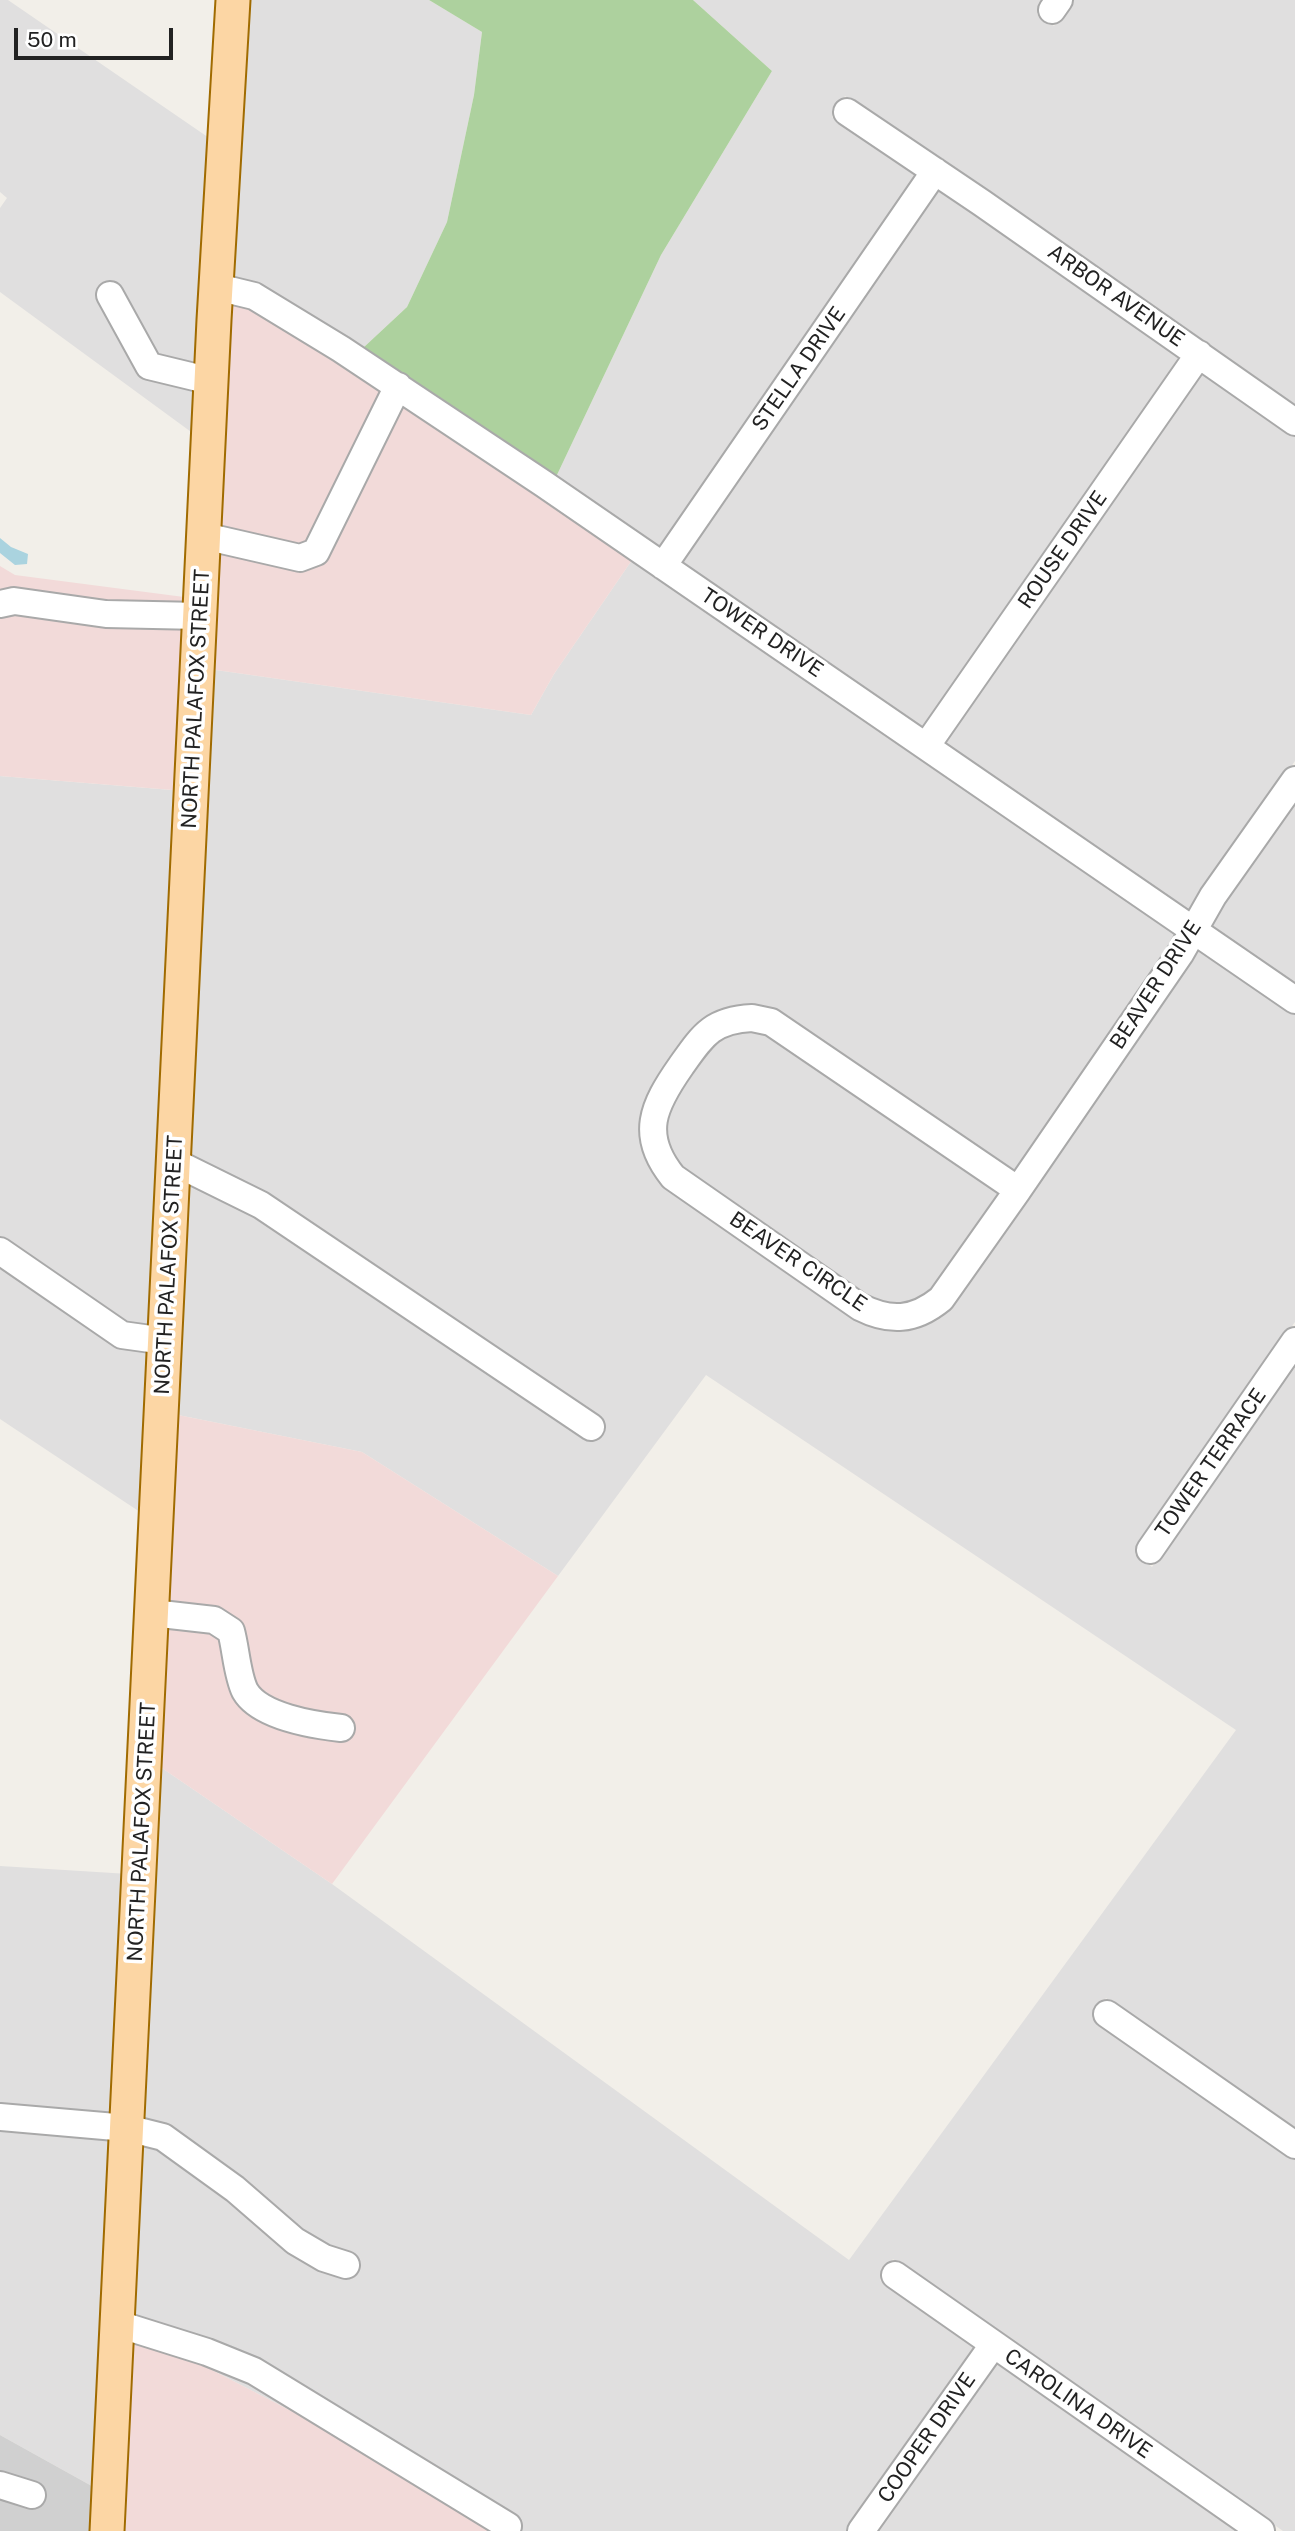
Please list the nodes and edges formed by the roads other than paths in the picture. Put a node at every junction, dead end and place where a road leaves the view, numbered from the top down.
1 (233, 0) edge
2 (847, 112) dead end
3 (935, 172) junction
4 (217, 288) junction
5 (110, 295) dead end
6 (1199, 354) junction
7 (211, 381) junction
8 (398, 386) junction
9 (1295, 422) edge
10 (204, 536) junction
11 (663, 566) junction
12 (5, 599) edge
13 (200, 616) junction
14 (927, 746) junction
15 (1295, 780) edge
16 (1194, 929) junction
17 (1295, 1000) edge
18 (174, 1162) junction
19 (1018, 1190) junction
20 (0, 1251) edge
21 (165, 1341) junction
22 (1295, 1341) edge
23 (591, 1427) dead end
24 (1150, 1550) dead end
25 (152, 1613) junction
26 (341, 1728) dead end
27 (1107, 2014) dead end
28 (0, 2117) edge
29 (127, 2128) junction
30 (1295, 2145) edge
31 (346, 2265) dead end
32 (895, 2276) dead end
33 (118, 2324) junction
34 (993, 2345) junction
35 (0, 2485) edge
36 (32, 2495) dead end
37 (508, 2526) dead end
38 (107, 2531) edge
39 (861, 2531) edge
40 (1261, 2531) edge

1 - 4 main road, NORTH PALAFOX STREET
2 - 3 street, ARBOR AVENUE
3 - 6 street, ARBOR AVENUE
3 - 11 street, STELLA DRIVE
4 - 7 main road, NORTH PALAFOX STREET
4 - 8 street, TOWER DRIVE
5 - 7 street
6 - 9 street, ARBOR AVENUE
6 - 14 street, ROUSE DRIVE
7 - 10 main road, NORTH PALAFOX STREET
8 - 10 street
8 - 11 street, TOWER DRIVE
10 - 13 main road, NORTH PALAFOX STREET
11 - 14 street, TOWER DRIVE
12 - 13 street
13 - 18 main road, NORTH PALAFOX STREET
14 - 16 street, TOWER DRIVE
15 - 16 street, BEAVER DRIVE
16 - 17 street, TOWER DRIVE
16 - 19 street, BEAVER DRIVE
18 - 21 main road, NORTH PALAFOX STREET
18 - 23 street
19 - 19 street, BEAVER CIRCLE
20 - 21 street
21 - 25 main road, NORTH PALAFOX STREET
22 - 24 street, TOWER TERRACE
25 - 26 street
25 - 29 main road, NORTH PALAFOX STREET
27 - 30 street
28 - 29 street
29 - 31 street
29 - 33 main road, NORTH PALAFOX STREET
32 - 34 street, CAROLINA DRIVE
33 - 37 street
33 - 38 main road, NORTH PALAFOX STREET
34 - 39 street, COOPER DRIVE
34 - 40 street, CAROLINA DRIVE
35 - 36 street

